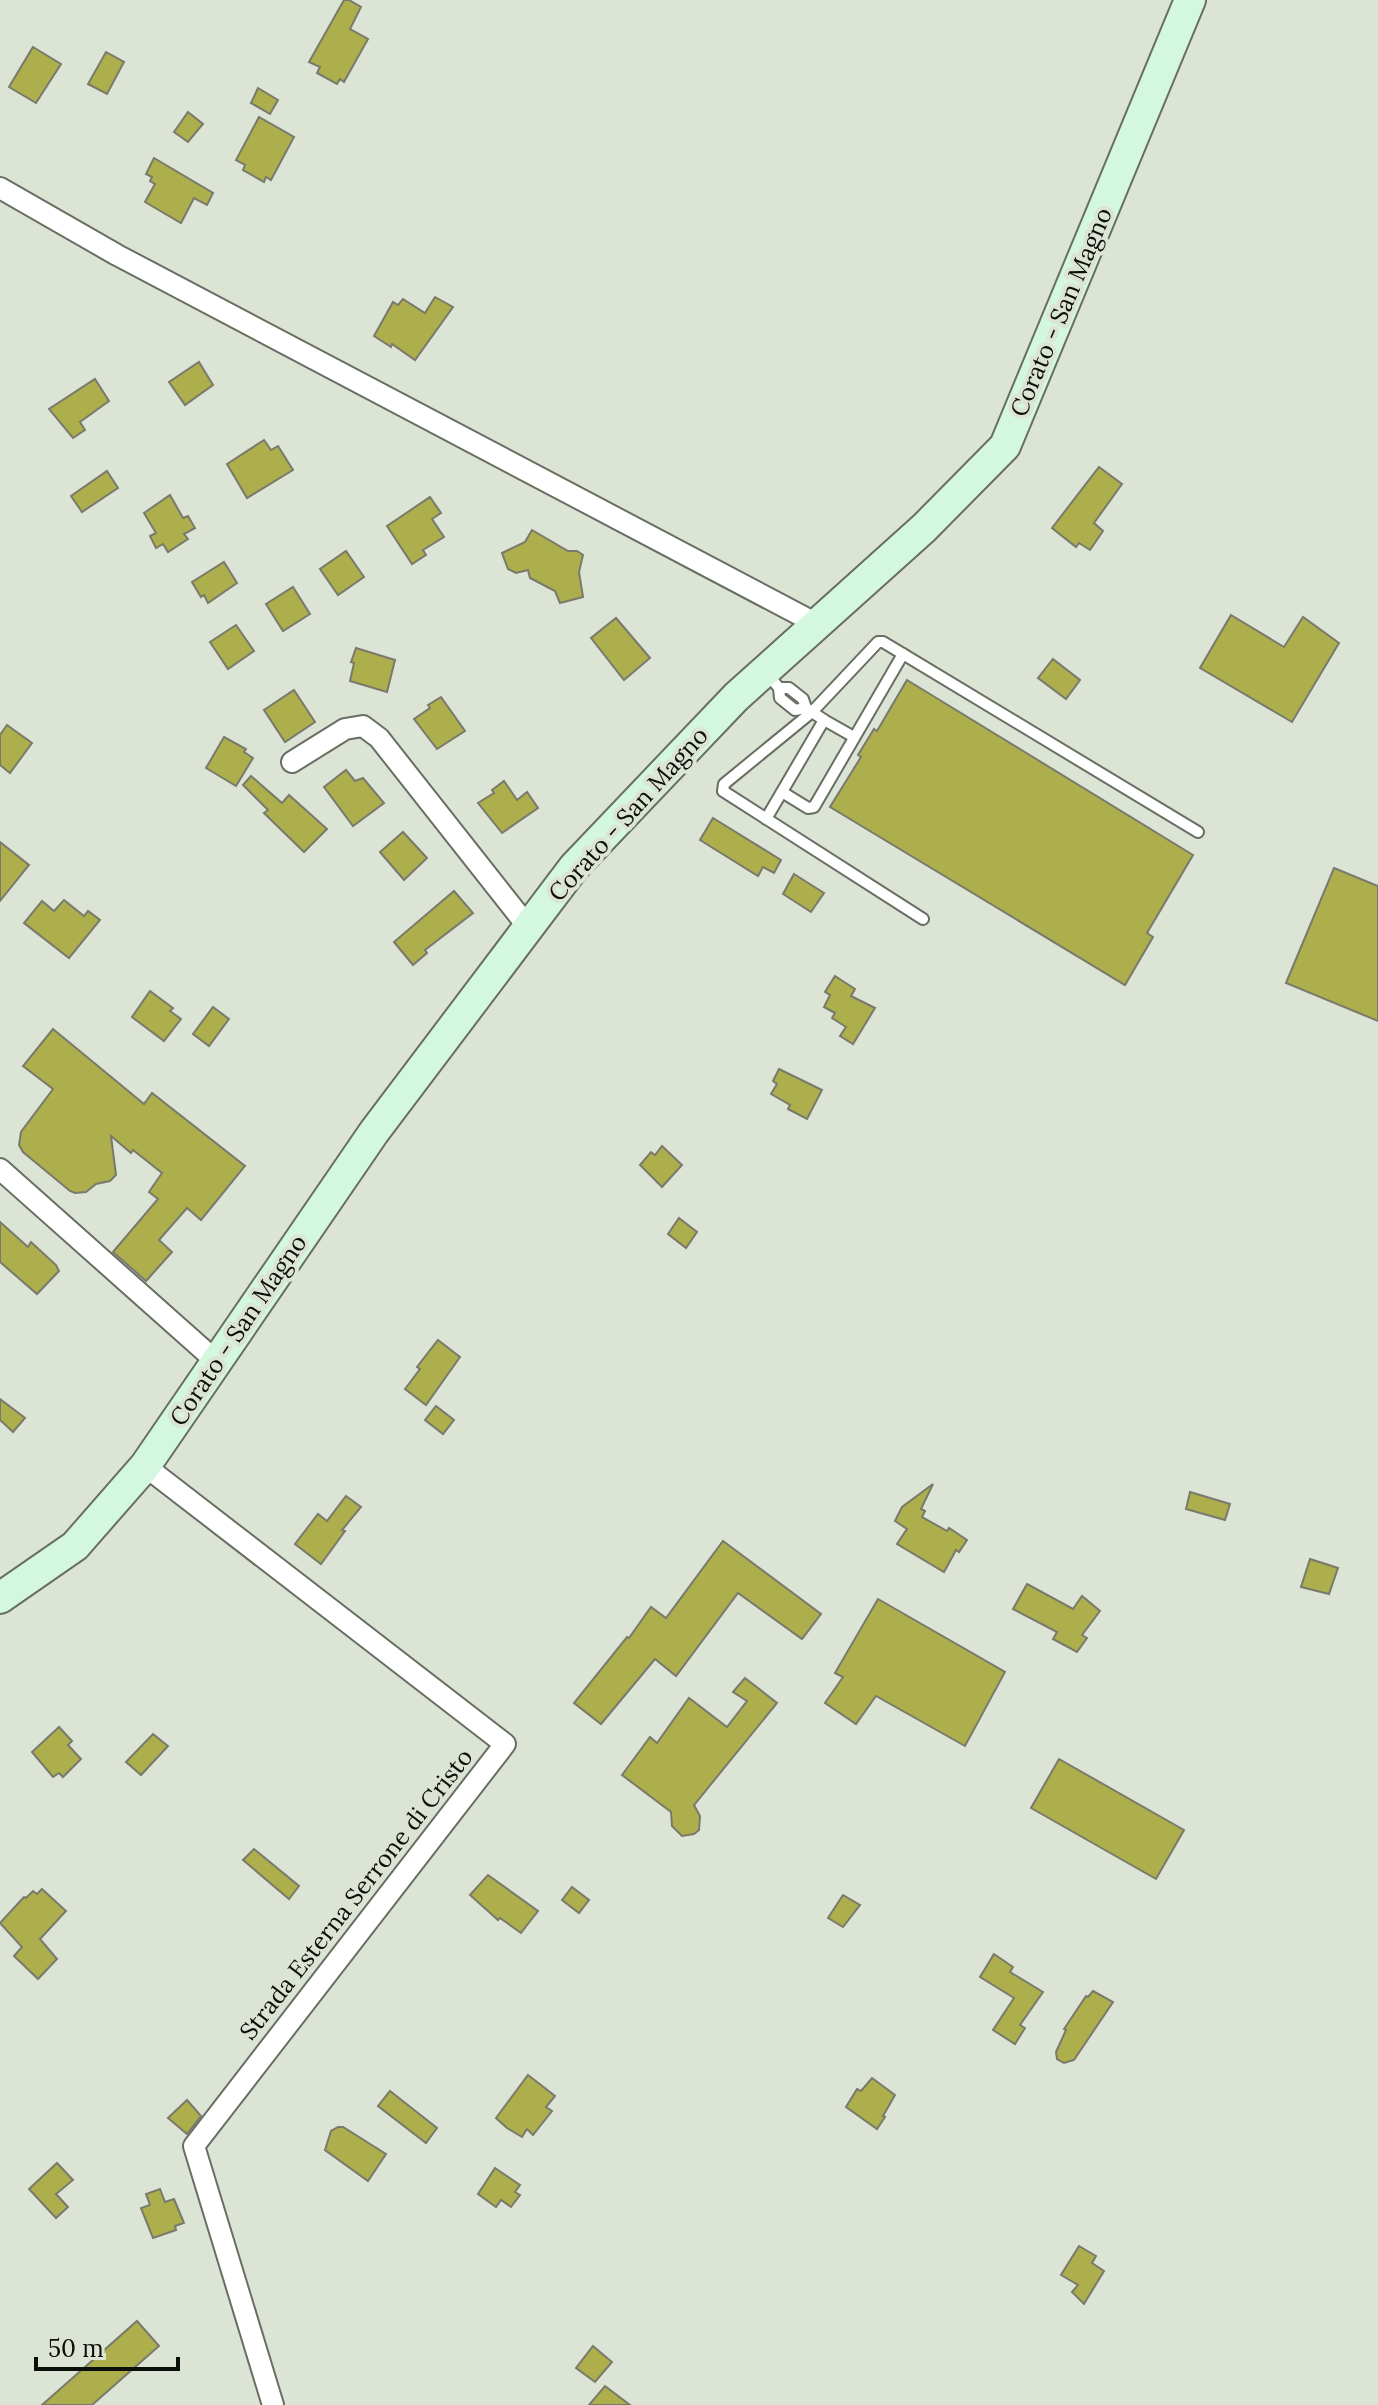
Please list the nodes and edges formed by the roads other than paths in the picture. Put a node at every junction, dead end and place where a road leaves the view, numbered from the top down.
1 (1190, 0) edge
2 (0, 188) edge
3 (817, 624) junction
4 (903, 654) junction
5 (772, 679) junction
6 (809, 710) junction
7 (824, 720) junction
8 (854, 737) junction
9 (292, 762) dead end
10 (782, 792) junction
11 (766, 819) junction
12 (1198, 832) dead end
13 (923, 919) dead end
14 (528, 927) junction
15 (0, 1169) edge
16 (217, 1362) junction
17 (145, 1466) junction
18 (0, 1598) edge
19 (273, 2405) edge

1 - 3 main road, Corato - San Magno
2 - 3 street
3 - 5 main road, Corato - San Magno
4 - 6 lane
4 - 8 lane
4 - 12 lane
5 - 6 lane
5 - 14 main road, Corato - San Magno
6 - 7 lane
6 - 11 lane
7 - 8 lane
7 - 10 lane
8 - 10 lane
9 - 14 street
10 - 11 lane
11 - 13 lane
14 - 16 main road, Corato - San Magno
15 - 16 street
16 - 17 main road, Corato - San Magno
17 - 18 main road, Corato - San Magno
17 - 19 street, Strada Esterna Serrone di Cristo

